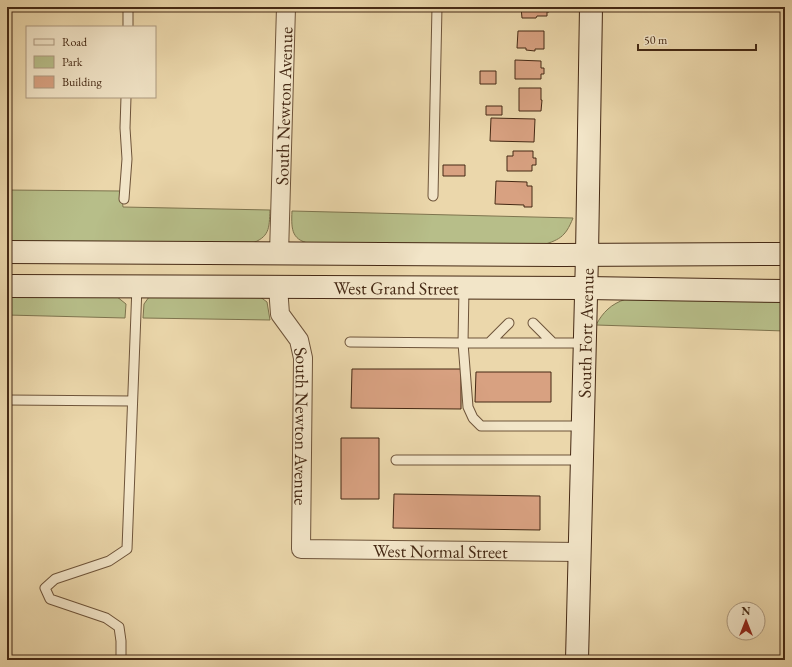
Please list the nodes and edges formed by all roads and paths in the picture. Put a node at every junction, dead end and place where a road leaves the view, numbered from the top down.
1 (128, 7) edge
2 (286, 7) edge
3 (437, 7) edge
4 (591, 7) edge
5 (128, 26) edge
6 (126, 98) edge
7 (433, 196) dead end
8 (124, 199) dead end
9 (7, 252) edge
10 (279, 254) junction
11 (785, 254) edge
12 (587, 255) junction
13 (7, 286) edge
14 (137, 286) junction
15 (278, 287) junction
16 (464, 288) junction
17 (586, 288) junction
18 (785, 291) edge
19 (509, 323) dead end
20 (533, 323) dead end
21 (350, 342) dead end
22 (489, 342) junction
23 (463, 343) junction
24 (553, 343) junction
25 (585, 343) junction
26 (7, 400) edge
27 (132, 400) junction
28 (583, 426) junction
29 (396, 460) dead end
30 (582, 460) junction
31 (301, 549) joint
32 (580, 552) junction
33 (121, 660) edge
34 (577, 660) edge

1 - 5 lane
2 - 10 street, South Newton Avenue
3 - 7 lane
4 - 12 main road, South Fort Avenue
6 - 8 lane
9 - 10 main road, West Grand Street
10 - 12 main road, West Grand Street
11 - 12 main road, West Grand Street
12 - 17 main road, South Fort Avenue
13 - 14 main road, West Grand Street
14 - 15 main road, West Grand Street
14 - 27 lane
15 - 16 main road, West Grand Street
15 - 31 street, South Newton Avenue
16 - 17 main road, West Grand Street
16 - 23 lane
17 - 18 main road, West Grand Street
17 - 25 main road, South Fort Avenue
19 - 22 lane
20 - 24 lane
21 - 23 lane
22 - 23 lane
22 - 24 lane
23 - 28 lane
24 - 25 lane
25 - 28 main road, South Fort Avenue
26 - 27 lane
27 - 33 lane
28 - 30 main road, South Fort Avenue
29 - 30 lane
30 - 32 main road, South Fort Avenue
31 - 32 street, West Normal Street
32 - 34 main road, South Fort Avenue

